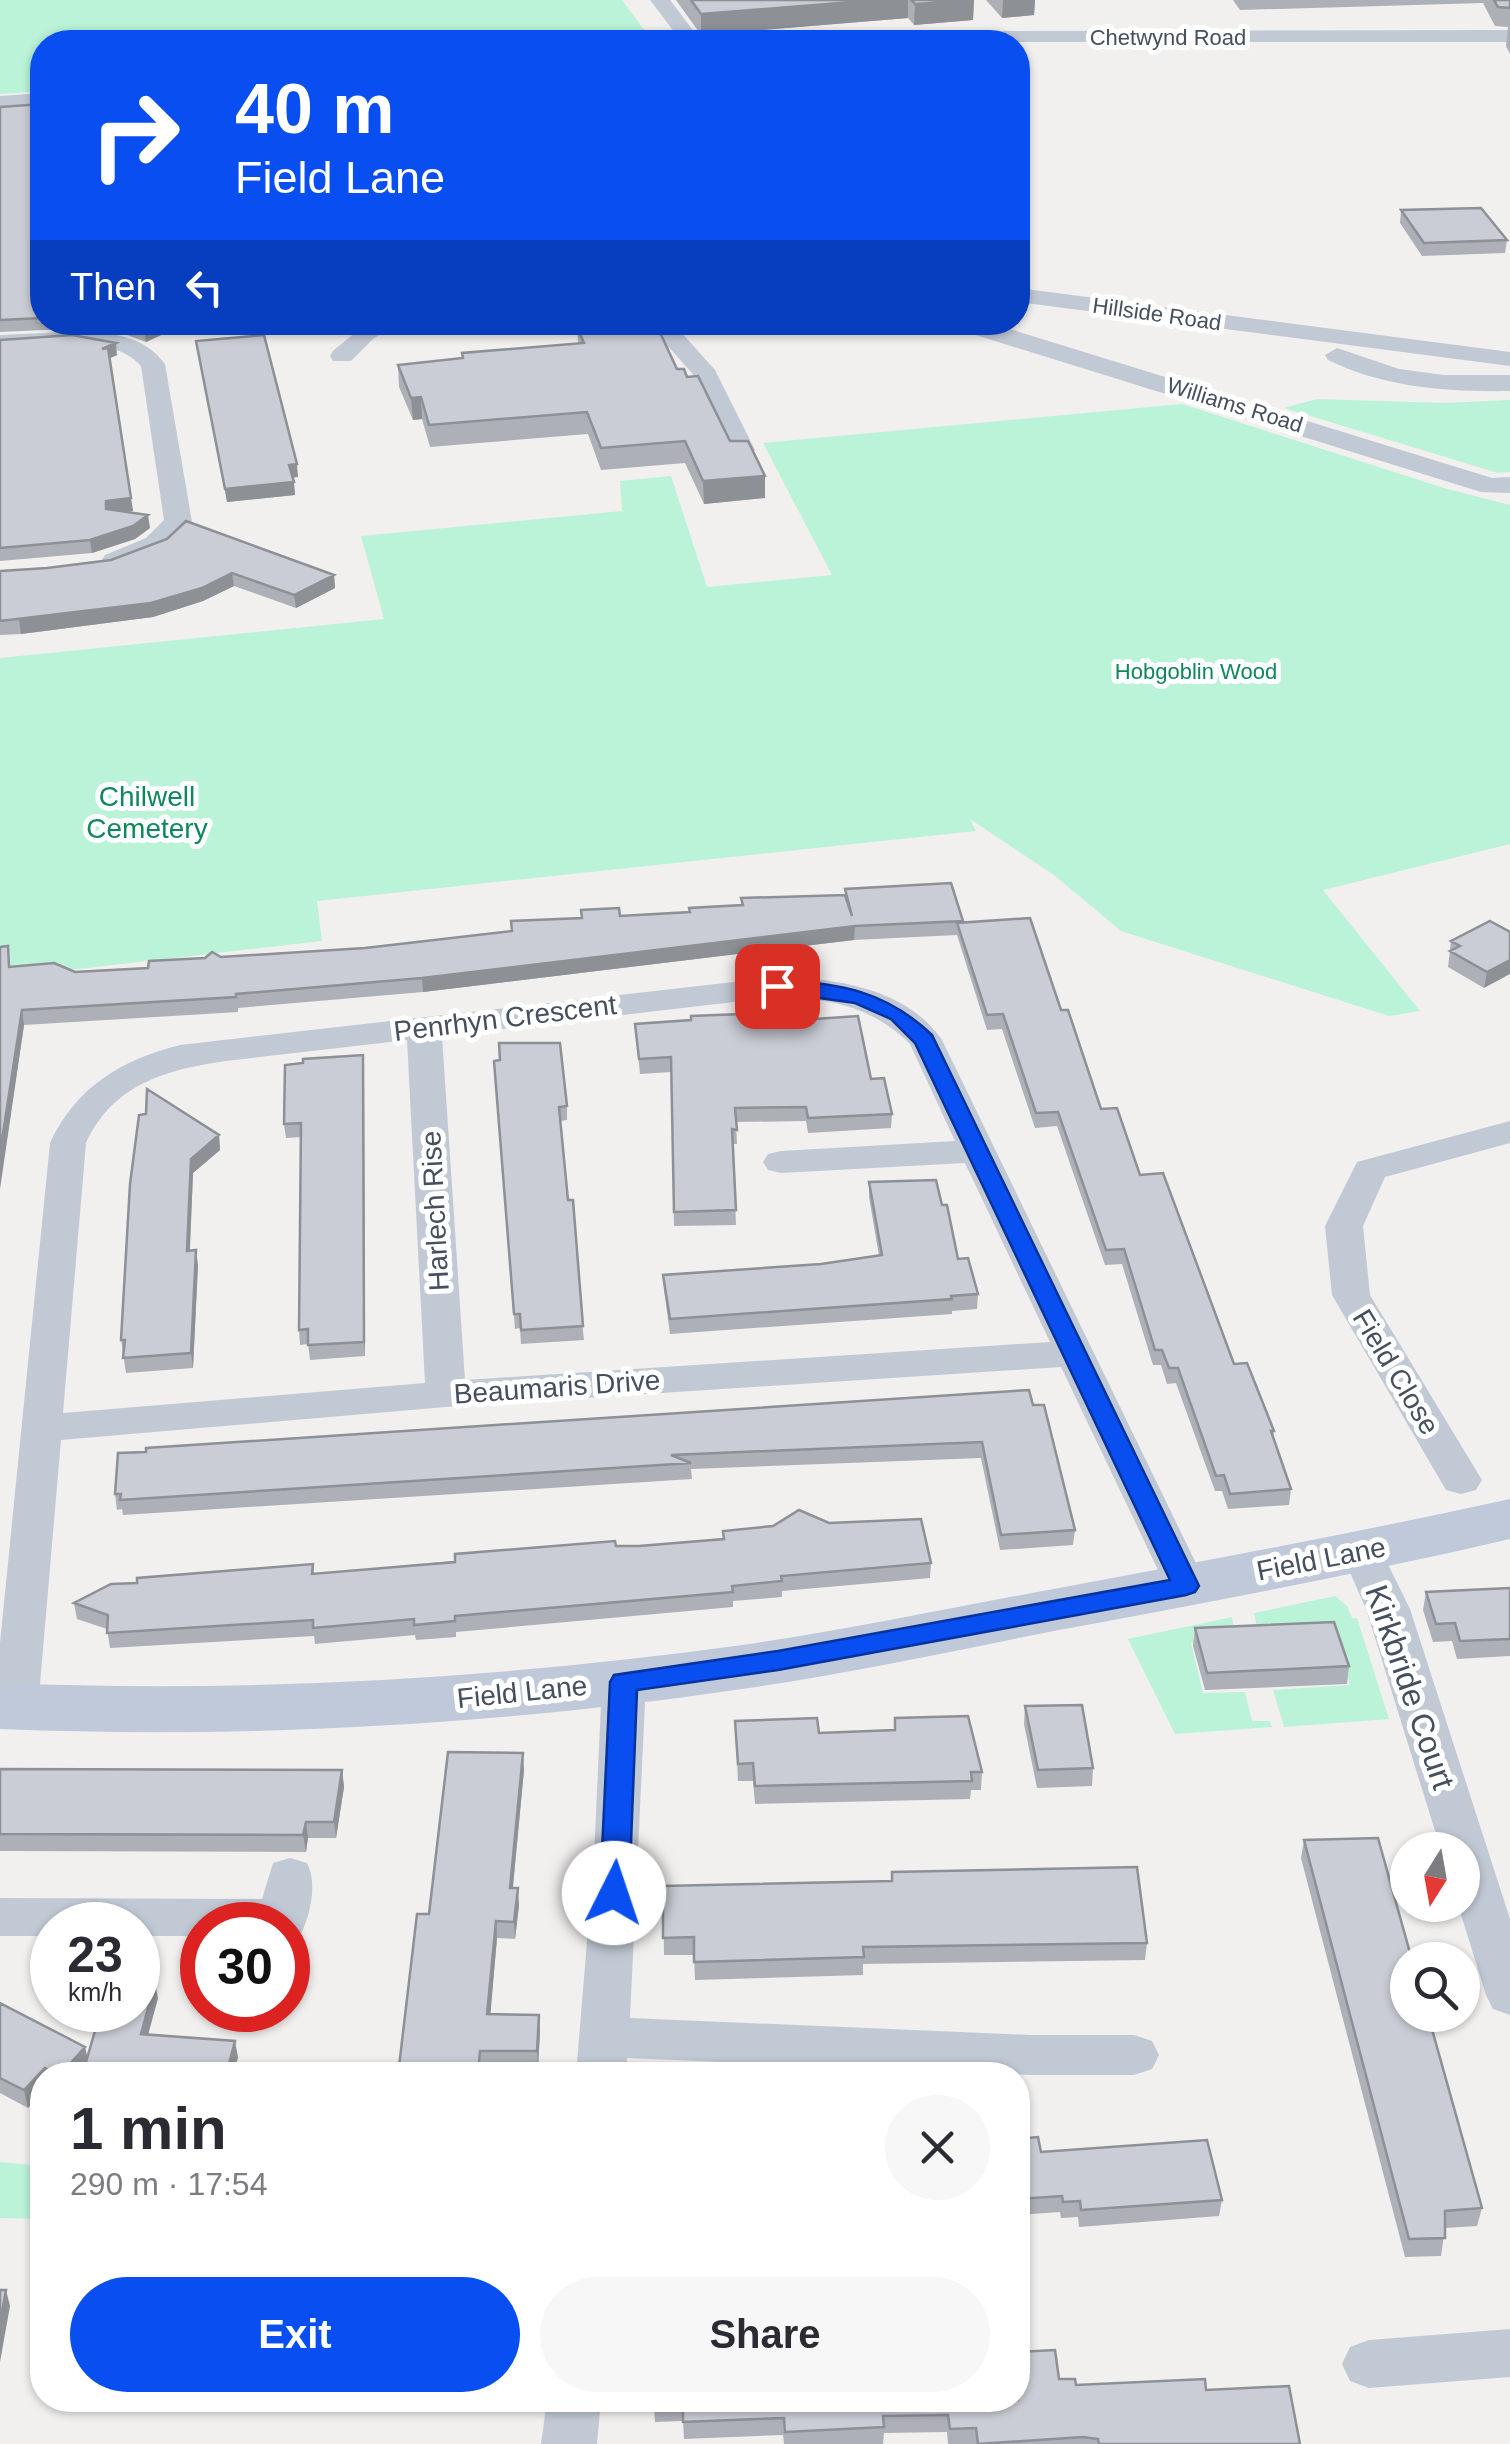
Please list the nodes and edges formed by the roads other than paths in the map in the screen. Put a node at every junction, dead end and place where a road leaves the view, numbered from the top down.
1 (660, 0) edge
2 (683, 30) edge
3 (1030, 30) edge
4 (1510, 36) edge
5 (30, 100) edge
6 (0, 102) edge
7 (1030, 297) edge
8 (1297, 332) junction
9 (363, 335) edge
10 (670, 335) edge
11 (1003, 335) edge
12 (0, 342) edge
13 (342, 356) dead end
14 (1510, 359) edge
15 (1510, 383) edge
16 (742, 450) edge
17 (1503, 488) edge
18 (87, 565) edge
19 (424, 1027) junction
20 (1510, 1132) edge
21 (980, 1152) junction
22 (782, 1167) dead end
23 (1075, 1353) junction
24 (446, 1394) junction
25 (40, 1428) junction
26 (1461, 1480) dead end
27 (1510, 1519) edge
28 (1362, 1552) junction
29 (1186, 1586) junction
30 (624, 1682) junction
31 (8, 1706) edge
32 (180, 1910) edge
33 (0, 1917) edge
34 (1510, 1995) edge
35 (1134, 2055) dead end
36 (602, 2056) edge
37 (1510, 2353) edge
38 (1369, 2364) dead end
39 (573, 2412) edge
40 (569, 2444) edge

1 - 2 street
3 - 4 street, Chetwynd Road
5 - 6 street
7 - 8 street, Hillside Road
8 - 14 street, Hillside Road
8 - 15 street, Hillside Road
9 - 13 street
10 - 16 street
11 - 17 street, Williams Road
12 - 18 street
19 - 21 street, Penrhyn Crescent
19 - 24 street, Harlech Rise
19 - 25 street, Penrhyn Crescent
20 - 26 street, Field Close
21 - 22 street
21 - 23 street, Penrhyn Crescent
23 - 24 street, Beaumaris Drive
23 - 29 street, Penrhyn Crescent
24 - 25 street, Beaumaris Drive
25 - 31 street, Penrhyn Crescent
27 - 28 street, Field Lane
28 - 29 street, Field Lane
28 - 34 street, Kirkbride Court
29 - 30 street, Field Lane
30 - 31 street, Field Lane
30 - 36 street
32 - 33 street
35 - 36 street
37 - 38 street
39 - 40 street

